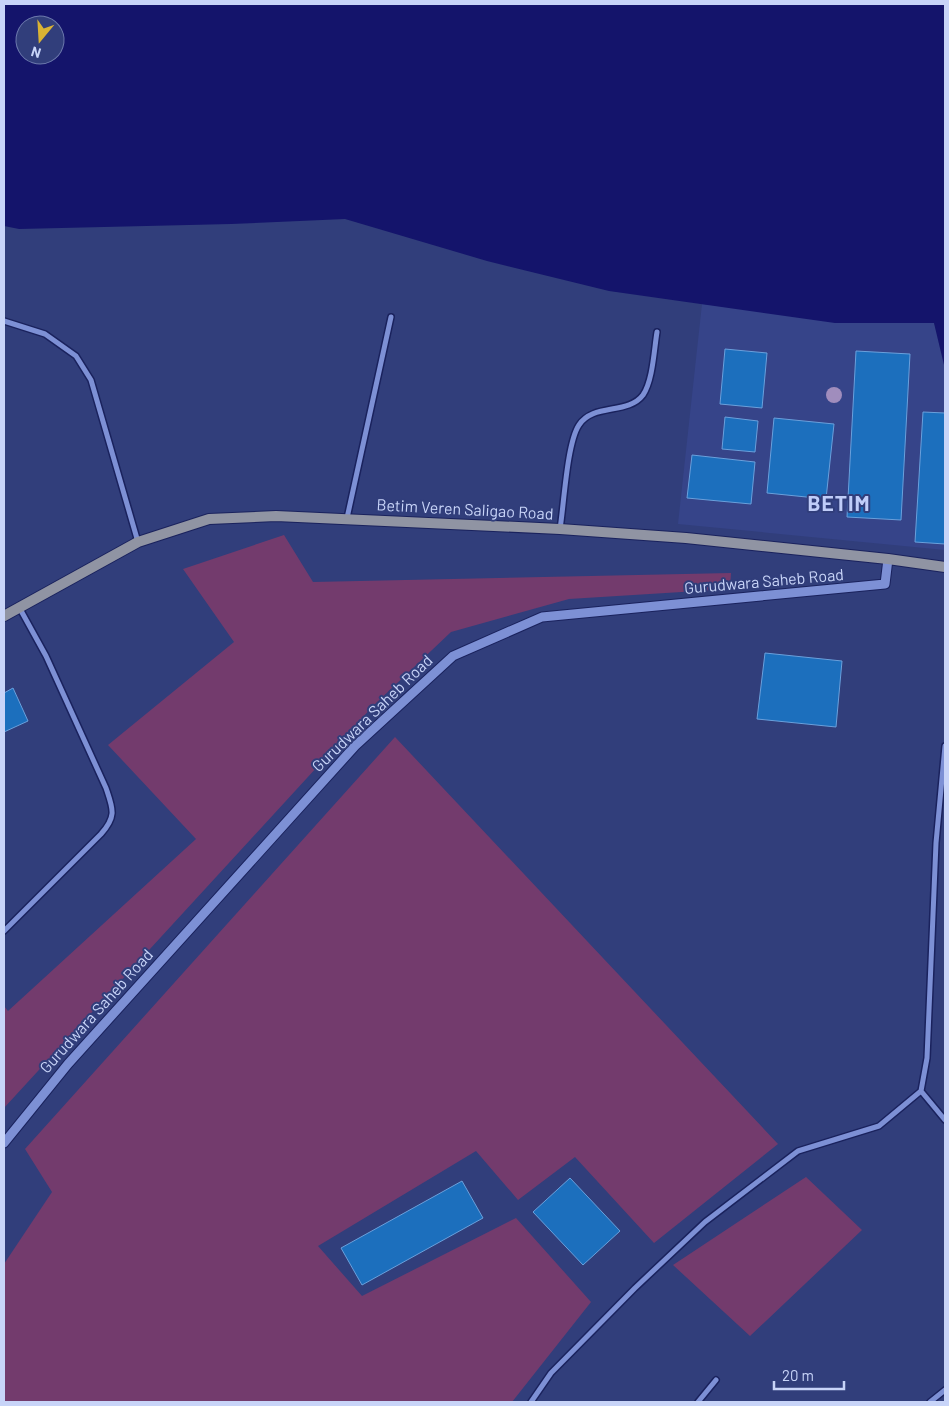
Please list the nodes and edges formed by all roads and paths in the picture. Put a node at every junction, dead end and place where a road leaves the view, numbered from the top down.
1 (391, 317) dead end
2 (4, 321) edge
3 (657, 332) dead end
4 (347, 518) junction
5 (560, 529) junction
6 (138, 542) junction
7 (888, 559) junction
8 (945, 567) edge
9 (18, 607) junction
10 (4, 616) edge
11 (945, 746) edge
12 (4, 931) edge
13 (921, 1091) junction
14 (945, 1120) edge
15 (4, 1143) edge
16 (716, 1380) dead end
17 (945, 1390) edge
18 (531, 1402) edge
19 (698, 1402) edge
20 (930, 1402) edge

1 - 4 street
2 - 6 street
3 - 5 street
4 - 5 main road, Betim Veren Saligao Road
4 - 6 main road, Betim Veren Saligao Road
5 - 7 main road, Betim Veren Saligao Road
6 - 9 main road, Betim Veren Saligao Road
7 - 8 main road, Betim Veren Saligao Road
7 - 15 street, Gurudwara Saheb Road
9 - 10 main road, Betim Veren Saligao Road
9 - 12 street
11 - 13 street
13 - 14 street
13 - 18 street
16 - 19 street
17 - 20 street

